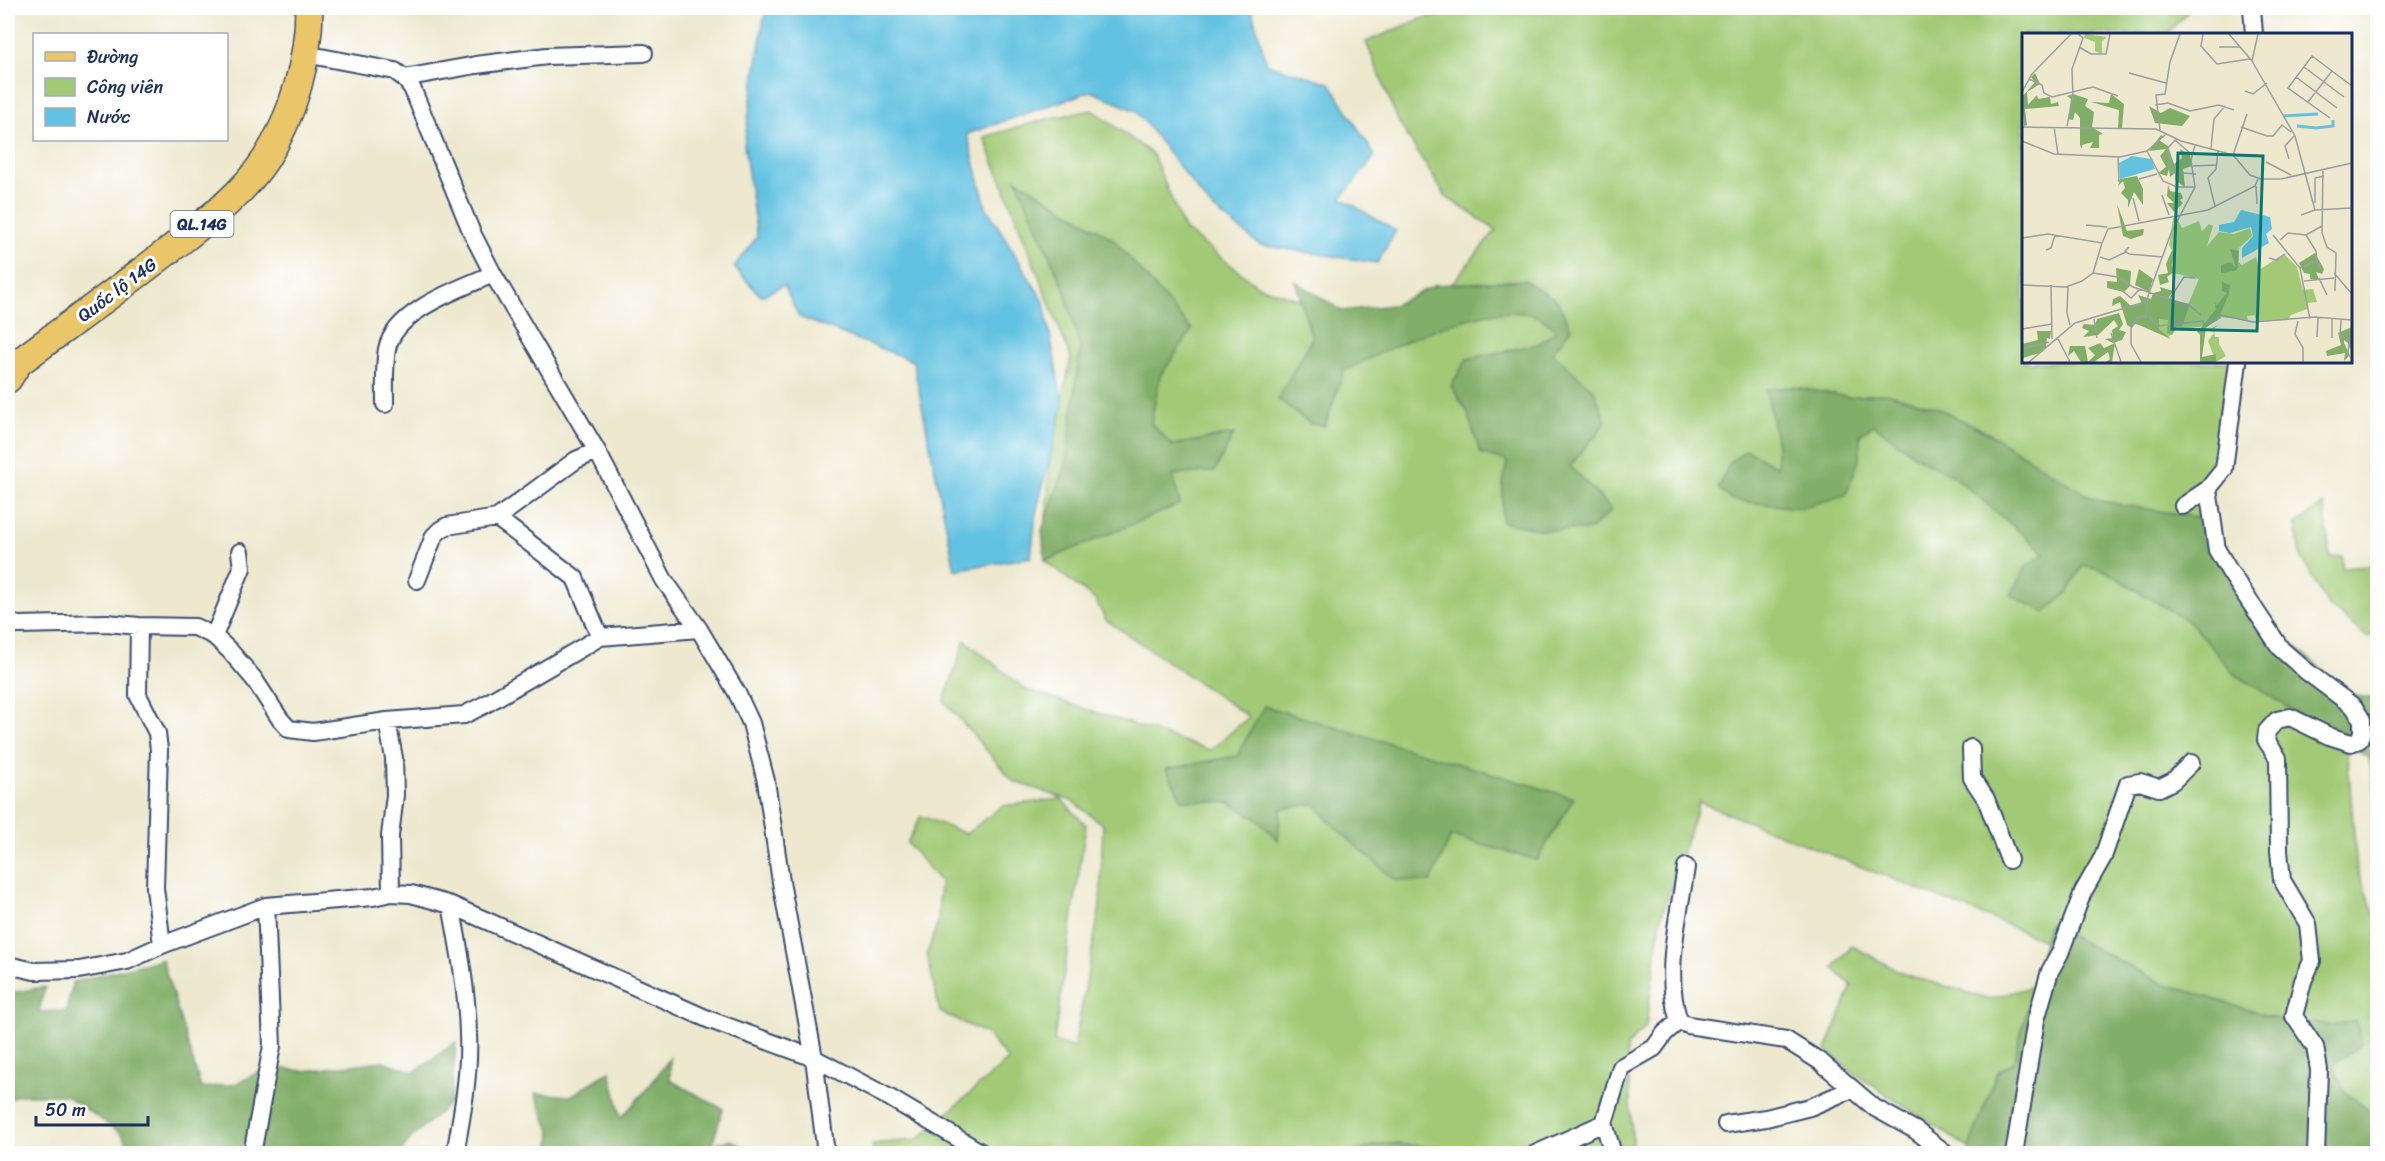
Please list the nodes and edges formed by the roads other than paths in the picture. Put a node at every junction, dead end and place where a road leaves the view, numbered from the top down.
1 (309, 8) edge
2 (2252, 8) edge
3 (2254, 33) edge
4 (644, 53) dead end
5 (305, 54) junction
6 (404, 78) junction
7 (493, 274) junction
8 (2238, 363) edge
9 (8, 379) edge
10 (384, 404) dead end
11 (597, 451) junction
12 (2208, 489) junction
13 (2183, 506) dead end
14 (497, 518) junction
15 (240, 552) dead end
16 (417, 580) dead end
17 (8, 622) edge
18 (139, 626) junction
19 (699, 629) junction
20 (214, 636) junction
21 (600, 637) junction
22 (387, 721) junction
23 (1971, 748) dead end
24 (2191, 763) dead end
25 (2009, 860) dead end
26 (1686, 867) dead end
27 (391, 893) junction
28 (451, 905) junction
29 (266, 906) junction
30 (162, 945) junction
31 (9, 970) edge
32 (1679, 1021) junction
33 (814, 1058) junction
34 (1852, 1089) junction
35 (1604, 1123) junction
36 (1726, 1124) dead end
37 (252, 1154) edge
38 (455, 1154) edge
39 (826, 1154) edge
40 (984, 1154) edge
41 (1535, 1154) edge
42 (1613, 1154) edge
43 (1947, 1154) edge
44 (2014, 1154) edge
45 (2316, 1154) edge

1 - 5 main road, Quốc lộ 14G / QL.14G
2 - 3 street
4 - 6 street
5 - 6 street
5 - 9 main road, Quốc lộ 14G / QL.14G
6 - 7 street
7 - 10 street
7 - 11 street
8 - 12 street
11 - 14 street
11 - 19 street
12 - 13 street
12 - 45 street
14 - 16 street
14 - 21 street
15 - 20 street
17 - 18 street
18 - 20 street
18 - 30 street
19 - 21 street
19 - 33 street
20 - 22 street
21 - 22 street
22 - 27 street
23 - 25 street
24 - 44 street
26 - 32 street
27 - 28 street
27 - 29 street
28 - 33 street
28 - 38 street
29 - 30 street
29 - 37 street
30 - 31 street
32 - 34 street
32 - 35 street
33 - 39 street
33 - 40 street
34 - 36 street
34 - 43 street
35 - 41 street
35 - 42 street

